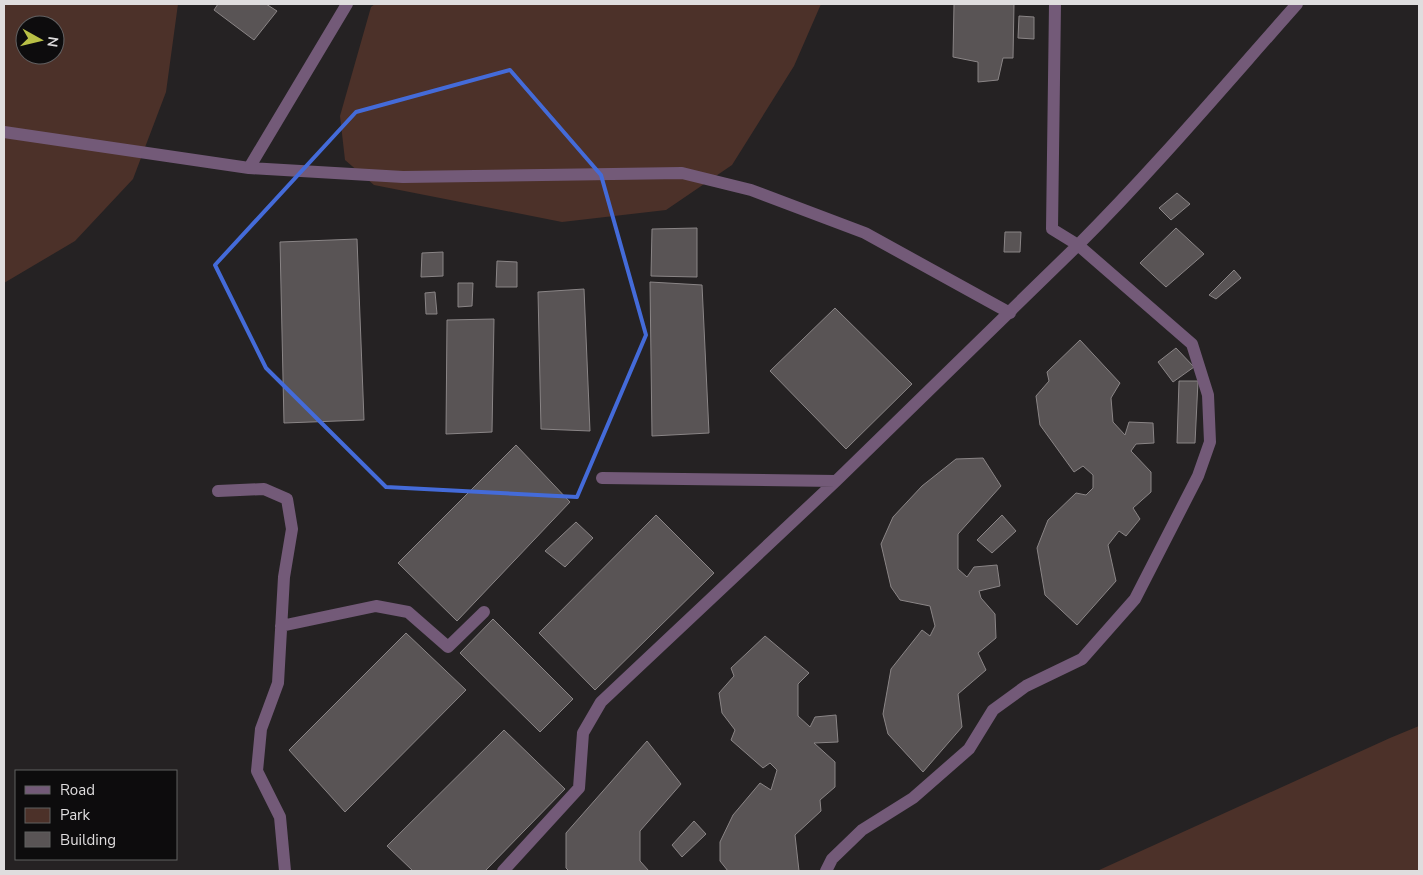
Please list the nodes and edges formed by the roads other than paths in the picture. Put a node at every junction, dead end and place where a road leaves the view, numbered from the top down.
1 (347, 4) edge
2 (1055, 4) edge
3 (1297, 4) edge
4 (4, 132) edge
5 (249, 168) junction
6 (1078, 245) junction
7 (1010, 313) junction
8 (602, 478) dead end
9 (836, 481) junction
10 (218, 491) dead end
11 (484, 612) dead end
12 (281, 626) junction
13 (285, 871) edge
14 (503, 871) edge
15 (826, 871) edge

1 - 5 street
2 - 6 street
3 - 6 street
4 - 5 street
5 - 7 street
6 - 7 street
6 - 15 street
7 - 9 street
8 - 9 street
9 - 14 street
10 - 12 street
11 - 12 street
12 - 13 street

